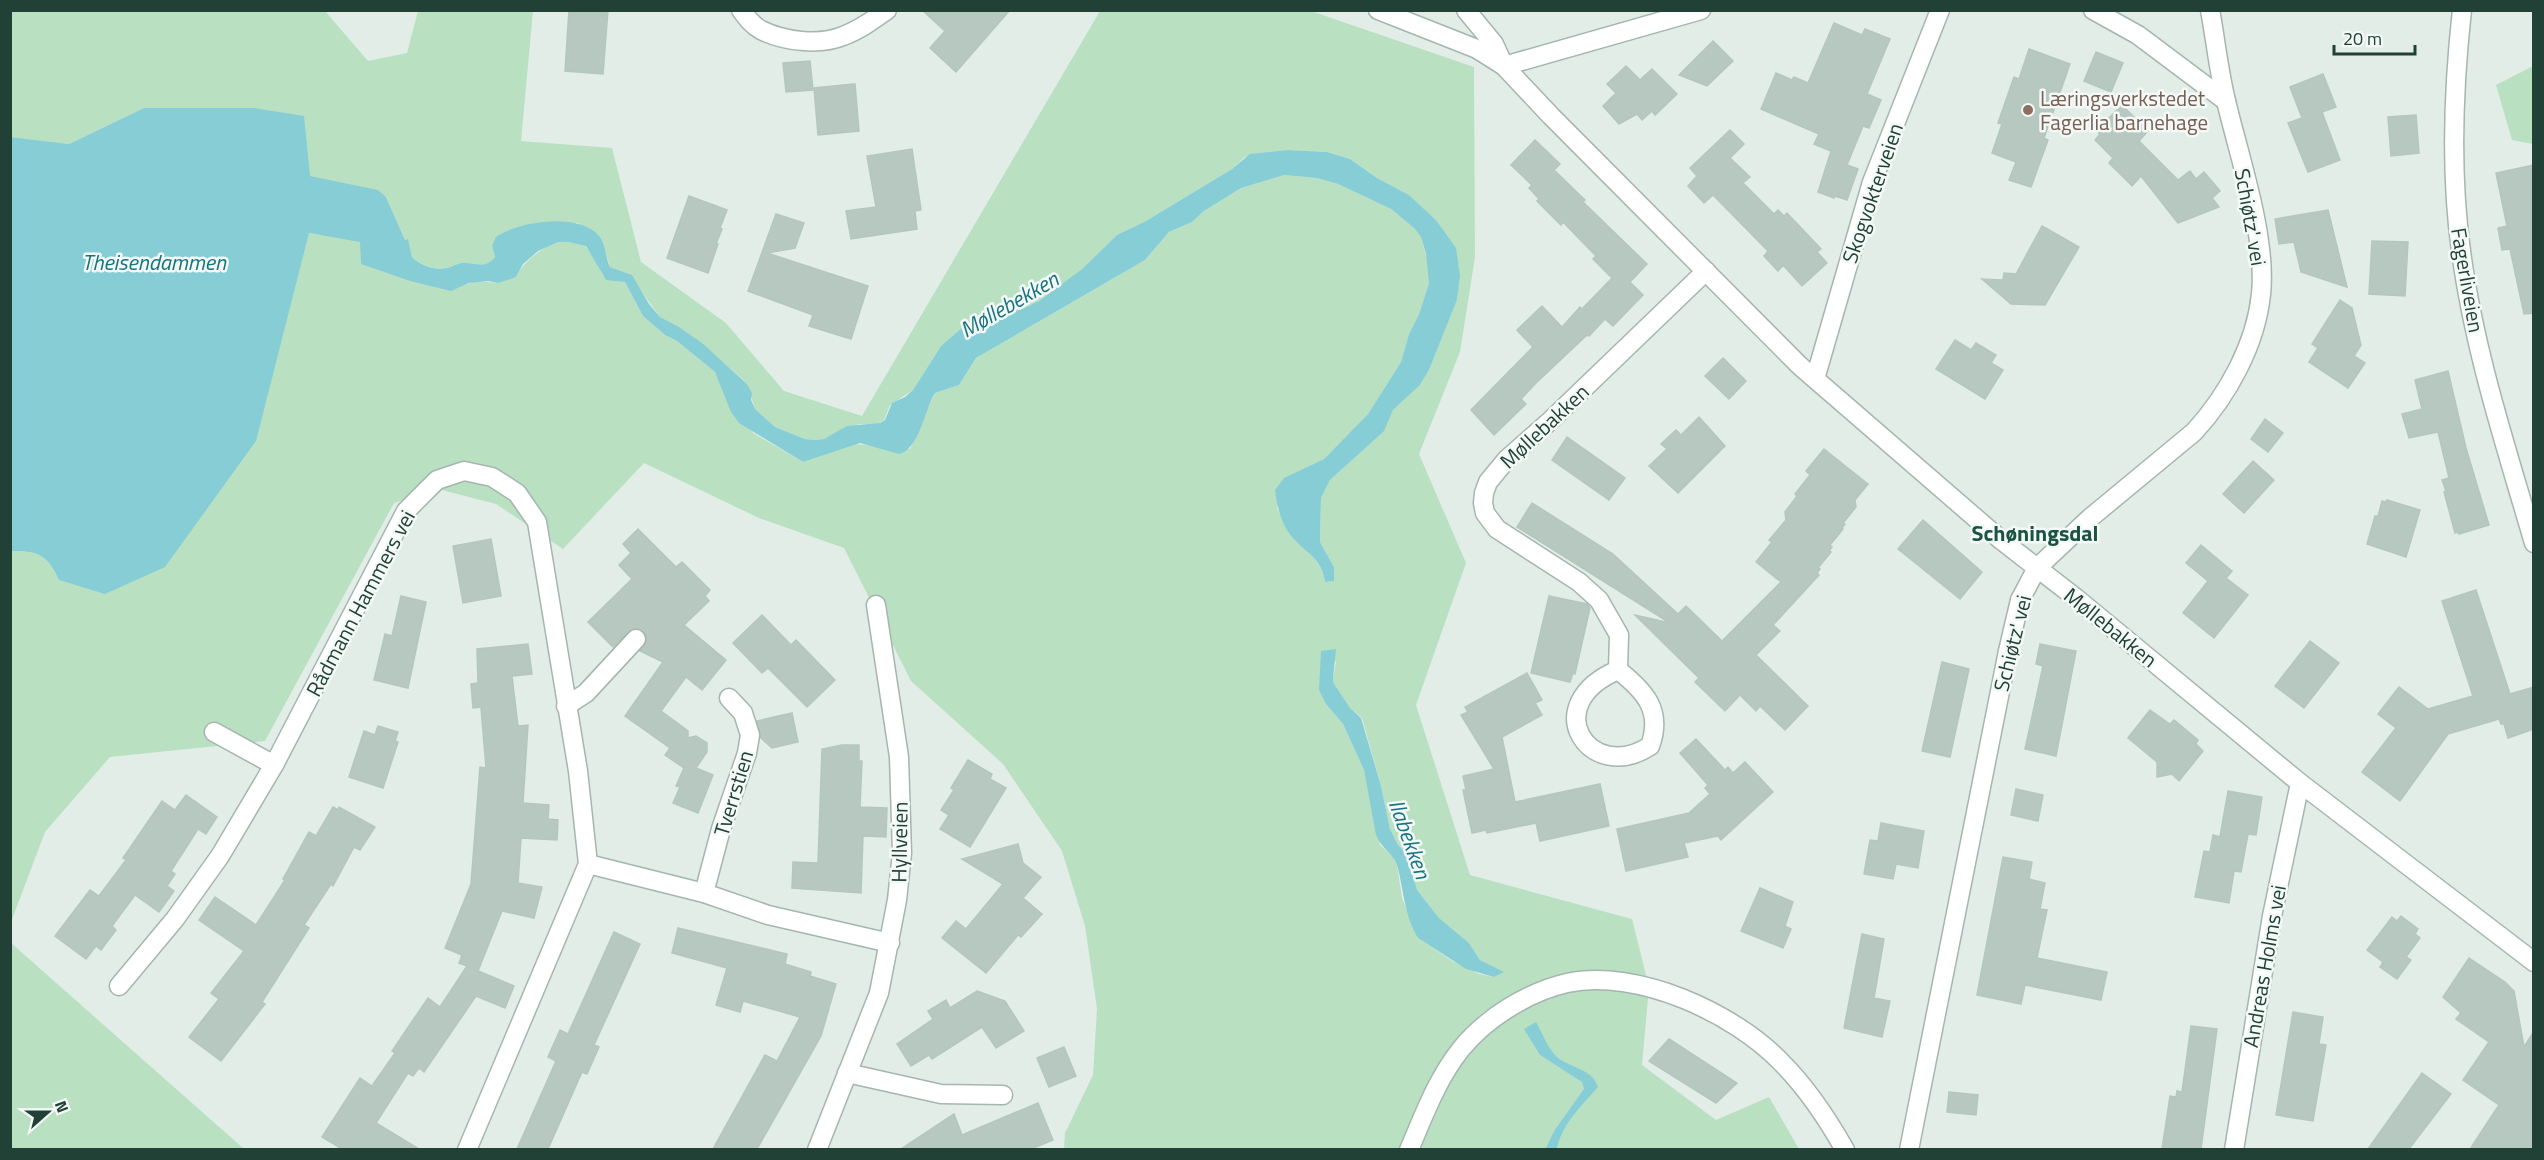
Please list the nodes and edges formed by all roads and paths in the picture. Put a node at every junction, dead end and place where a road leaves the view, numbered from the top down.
1 (741, 10) edge
2 (887, 10) edge
3 (1378, 10) edge
4 (1466, 10) edge
5 (1701, 10) edge
6 (1940, 10) edge
7 (2093, 10) edge
8 (2210, 10) edge
9 (2462, 10) edge
10 (1504, 66) junction
11 (2226, 101) junction
12 (1706, 271) junction
13 (1815, 378) junction
14 (2534, 543) edge
15 (2037, 568) junction
16 (876, 605) dead end
17 (636, 639) dead end
18 (1618, 670) junction
19 (729, 698) dead end
20 (567, 706) junction
21 (214, 732) dead end
22 (274, 765) junction
23 (2300, 783) junction
24 (588, 864) junction
25 (704, 893) junction
26 (890, 943) junction
27 (2534, 962) edge
28 (119, 986) dead end
29 (847, 1073) junction
30 (1003, 1095) dead end
31 (467, 1149) edge
32 (816, 1149) edge
33 (1409, 1149) edge
34 (1845, 1149) edge
35 (1909, 1149) edge
36 (2234, 1149) edge

1 - 2 street
3 - 10 street
4 - 10 street, Møllebakken
5 - 10 street
6 - 13 street, Skogvokterveien
7 - 11 street
8 - 11 street, Schiøtz' vei
9 - 14 street, Fagerliveien
10 - 12 street, Møllebakken
11 - 15 street, Schiøtz' vei
12 - 13 street, Møllebakken
12 - 18 street, Møllebakken
13 - 15 street, Møllebakken
15 - 23 street, Møllebakken
15 - 35 street, Schiøtz' vei
16 - 26 street, Hyllveien
17 - 20 street
18 - 18 street
19 - 25 street, Tverrstien
20 - 22 street, Rådmann Hammers vei
20 - 24 street, Rådmann Hammers vei
21 - 22 street
22 - 28 street, Rådmann Hammers vei
23 - 27 street, Møllebakken
23 - 36 street, Andreas Holms vei
24 - 25 street
24 - 31 street, Rådmann Hammers vei
25 - 26 street
26 - 29 street, Hyllveien
29 - 30 street
29 - 32 street, Hyllveien
33 - 34 street

